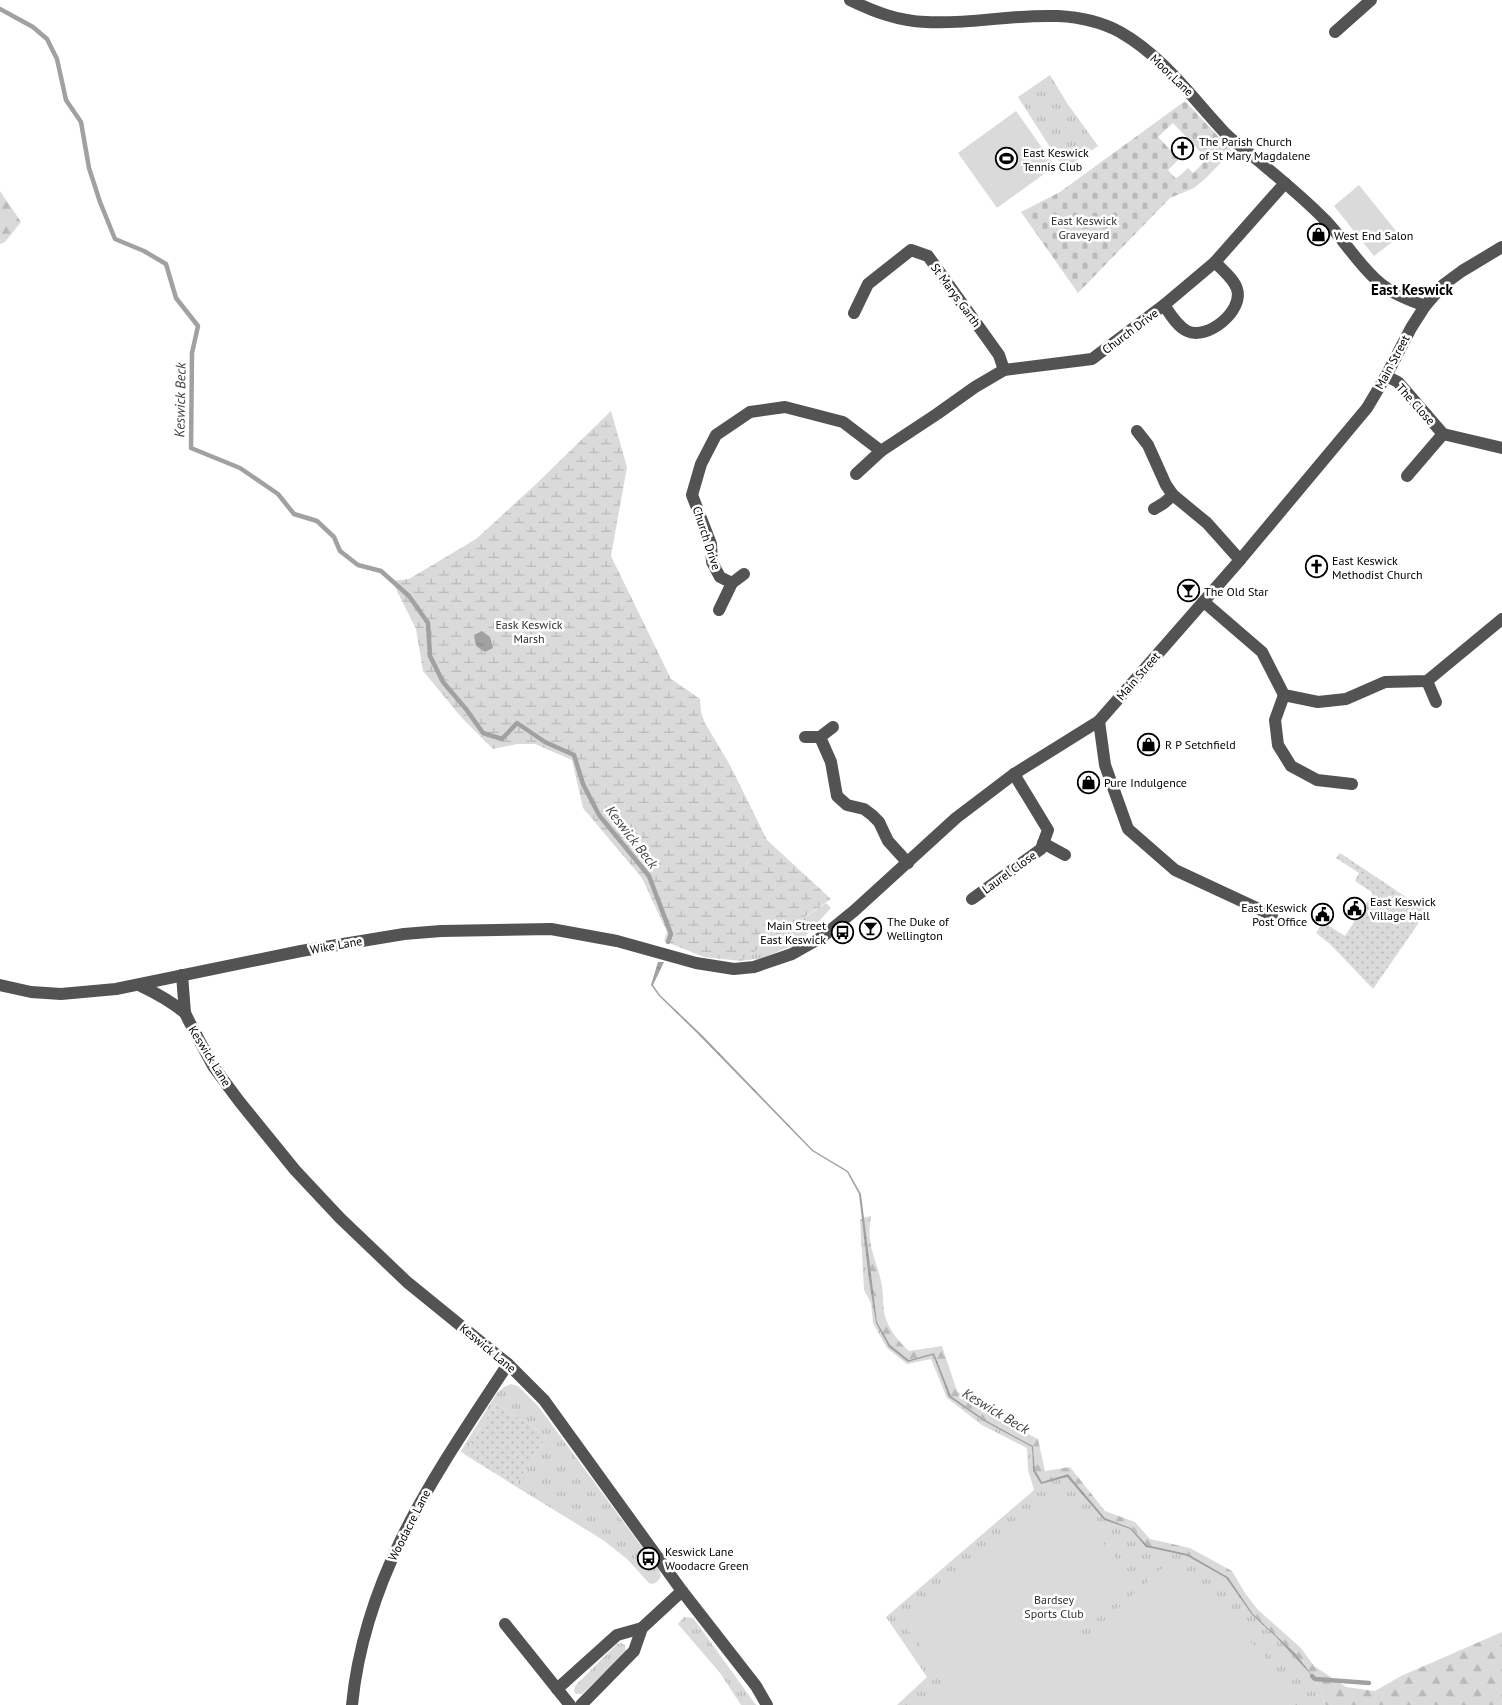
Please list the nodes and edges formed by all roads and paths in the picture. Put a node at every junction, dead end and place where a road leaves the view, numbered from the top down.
1 (850, 0) edge
2 (1371, 0) edge
3 (1335, 32) dead end
4 (1285, 184) junction
5 (1502, 247) edge
6 (1215, 262) junction
7 (1164, 305) junction
8 (1424, 306) junction
9 (854, 313) dead end
10 (1004, 370) junction
11 (1386, 376) junction
12 (1137, 431) dead end
13 (1442, 434) junction
14 (1502, 448) edge
15 (882, 451) junction
16 (856, 474) dead end
17 (1407, 476) dead end
18 (1173, 495) junction
19 (1154, 509) dead end
20 (1240, 560) junction
21 (744, 574) dead end
22 (732, 583) junction
23 (1204, 602) junction
24 (720, 610) dead end
25 (1502, 619) edge
26 (1427, 681) junction
27 (1284, 694) junction
28 (1436, 702) dead end
29 (1099, 721) junction
30 (833, 727) dead end
31 (805, 737) dead end
32 (820, 737) junction
33 (1014, 774) junction
34 (1352, 784) dead end
35 (1043, 843) junction
36 (1065, 855) dead end
37 (908, 862) junction
38 (972, 899) dead end
39 (1272, 915) dead end
40 (674, 956) joint
41 (182, 975) junction
42 (0, 985) edge
43 (139, 985) junction
44 (185, 1013) junction
45 (508, 1364) junction
46 (682, 1591) junction
47 (505, 1624) dead end
48 (642, 1628) junction
49 (557, 1689) junction
50 (352, 1705) edge
51 (570, 1705) edge
52 (581, 1705) edge
53 (767, 1705) edge

1 - 4 street, Moor Lane
2 - 3 street
4 - 6 street, Church Drive
4 - 8 street, Moor Lane
5 - 8 street, Main Street
6 - 7 street, Church Drive
6 - 7 street, Church Drive
7 - 10 street, Church Drive
8 - 11 street, Main Street
9 - 10 street, St Marys Garth
10 - 15 street, Church Drive
11 - 13 street, The Close
11 - 20 street, Main Street
12 - 18 street
13 - 14 street, The Close
13 - 17 street
15 - 16 street, Church Drive
15 - 22 street, Church Drive
18 - 19 street
18 - 20 street
20 - 23 street, Main Street
21 - 22 street, Church Drive
22 - 24 street, Church Drive
23 - 27 street
23 - 29 street, Main Street
25 - 26 street
26 - 27 street
26 - 28 street
27 - 34 street
29 - 33 street, Main Street
29 - 39 street
30 - 32 street
31 - 32 street
32 - 37 street
33 - 35 street, Laurel Close
33 - 37 street, Main Street
35 - 36 street, Laurel Close
35 - 38 street, Laurel Close
37 - 40 street, Main Street
40 - 41 street, Wike Lane
41 - 43 street, Wike Lane
41 - 44 street, Keswick Lane
42 - 43 street, Wike Lane
43 - 44 street, Keswick Lane
44 - 45 street, Keswick Lane
45 - 46 street, Keswick Lane
45 - 50 street, Woodacre Lane
46 - 48 street
46 - 53 street, Keswick Lane
47 - 49 street
48 - 49 street
48 - 52 street
49 - 51 street

